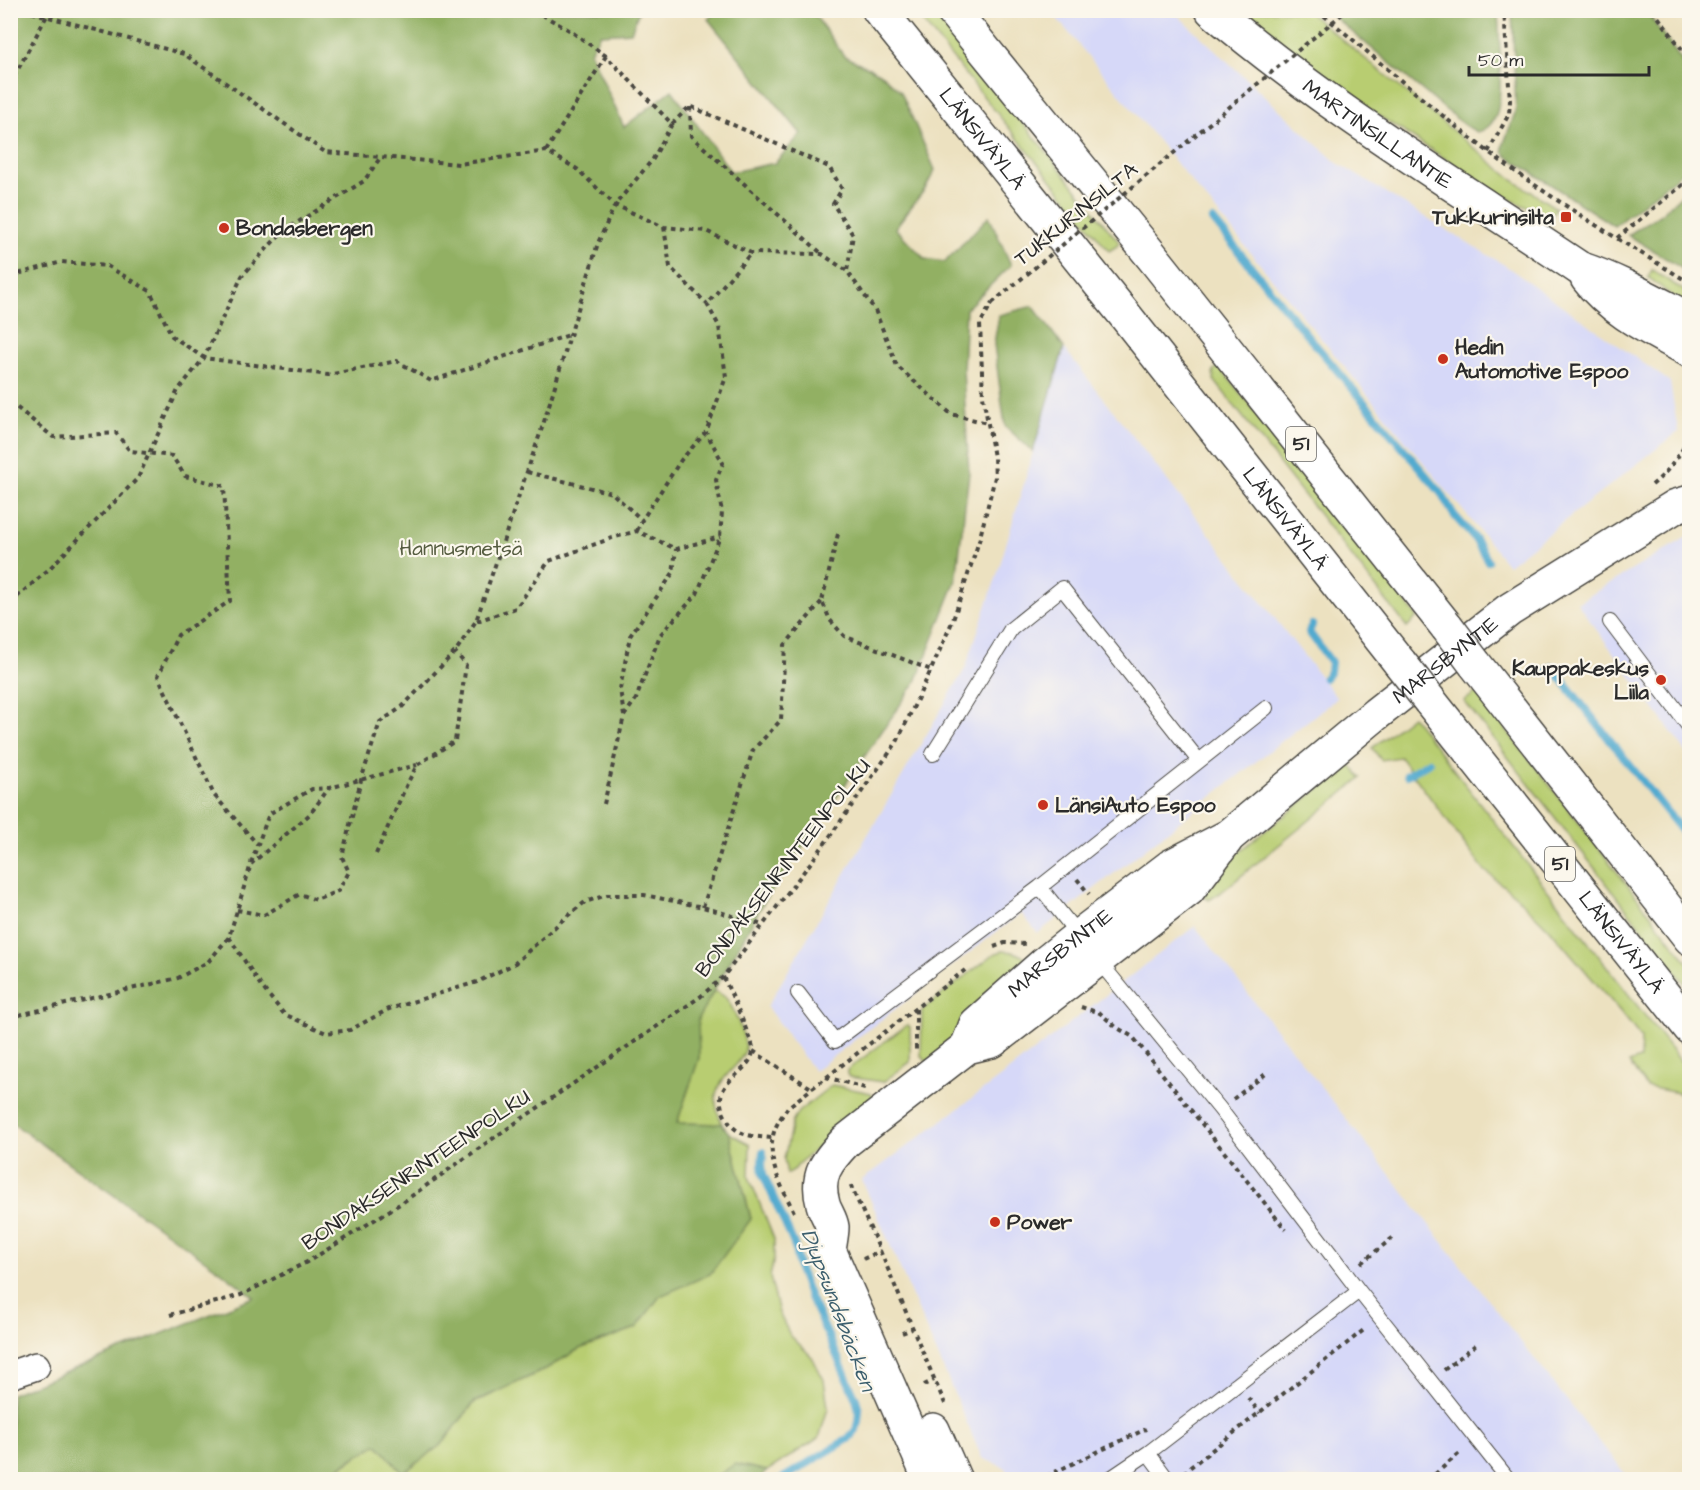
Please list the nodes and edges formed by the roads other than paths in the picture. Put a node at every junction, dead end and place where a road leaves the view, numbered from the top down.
1 (879, 10) edge
2 (952, 10) edge
3 (1212, 10) edge
4 (1579, 268) junction
5 (1689, 320) edge
6 (1689, 351) edge
7 (1685, 496) edge
8 (1610, 622) dead end
9 (1266, 708) dead end
10 (1689, 728) edge
11 (933, 754) dead end
12 (1199, 761) junction
13 (1040, 887) junction
14 (1689, 938) edge
15 (1093, 954) junction
16 (798, 993) dead end
17 (1689, 1028) edge
18 (832, 1226) junction
19 (1359, 1291) junction
20 (36, 1366) dead end
21 (10, 1375) edge
22 (1148, 1453) junction
23 (930, 1479) edge
24 (955, 1479) edge
25 (1108, 1479) edge
26 (1168, 1479) edge
27 (1509, 1479) edge

1 - 17 main road, LÄNSIVÄYLÄ / 51, bridge
2 - 14 main road, 51, bridge
3 - 4 main road, MARTINSILLANTIE
4 - 5 main road, MARTINSILLANTIE
4 - 6 main road, MARTINSILLANTIE
7 - 15 main road, MARSBYNTIE
8 - 10 lane
9 - 12 lane
11 - 12 lane
12 - 13 lane
13 - 15 lane
13 - 16 lane
15 - 18 main road, MARSBYNTIE
15 - 19 lane
18 - 23 main road, MARSBYNTIE
18 - 24 main road, MARSBYNTIE
19 - 22 lane
19 - 27 lane
20 - 21 street
22 - 25 lane
22 - 26 lane

